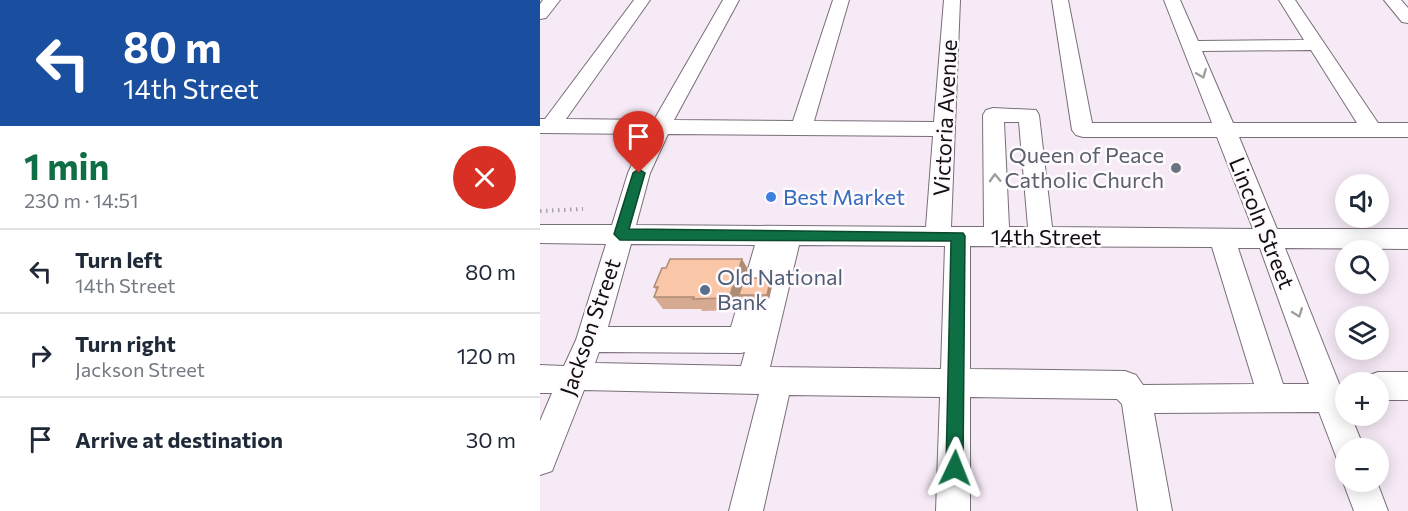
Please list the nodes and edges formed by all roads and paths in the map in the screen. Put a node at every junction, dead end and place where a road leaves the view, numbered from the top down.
1 (552, 0) edge
2 (642, 0) edge
3 (731, 0) edge
4 (841, 0) edge
5 (952, 0) edge
6 (1060, 0) edge
7 (1172, 0) edge
8 (1287, 0) edge
9 (1392, 0) edge
10 (540, 14) edge
11 (1408, 18) edge
12 (1316, 45) junction
13 (1191, 46) junction
14 (546, 126) edge
15 (660, 127) junction
16 (801, 128) junction
17 (945, 129) junction
18 (1225, 130) junction
19 (1372, 130) junction
20 (1408, 130) edge
21 (583, 209) dead end
22 (540, 211) edge
23 (540, 234) edge
24 (620, 234) junction
25 (779, 235) junction
26 (948, 236) junction
27 (997, 237) junction
28 (1041, 237) junction
29 (1221, 238) junction
30 (1269, 238) junction
31 (1408, 239) edge
32 (590, 340) junction
33 (751, 340) junction
34 (575, 378) junction
35 (540, 379) edge
36 (764, 381) junction
37 (957, 381) junction
38 (1389, 386) edge
39 (1408, 386) edge
40 (1333, 390) edge
41 (1273, 398) junction
42 (1136, 399) junction
43 (1345, 438) edge
44 (540, 459) edge
45 (1364, 492) edge
46 (746, 511) edge
47 (953, 511) edge
48 (1155, 511) edge
49 (1371, 511) edge

1 - 10 street
2 - 14 street
3 - 15 street, Jackson Street
4 - 16 street
5 - 17 street, Victoria Avenue
6 - 18 street
7 - 13 street, Lincoln Street
8 - 12 street
9 - 11 street
12 - 13 street
12 - 19 street
13 -> 18 street, Lincoln Street
14 - 15 street
15 - 16 street
15 - 24 street, Jackson Street
16 - 17 street
17 - 26 street, Victoria Avenue
18 - 19 street
18 - 30 street, Lincoln Street
19 - 20 street
21 - 22 path
23 - 24 street, 14th Street
24 - 25 street, 14th Street
24 - 32 street, Jackson Street
25 - 26 street, 14th Street
25 - 33 street
26 - 27 street, 14th Street
26 - 37 street, Victoria Avenue
27 - 28 street, 14th Street
27 -> 28 street
28 - 29 street, 14th Street
29 - 30 street, 14th Street
29 - 41 street
30 - 31 street, 14th Street
30 -> 40 street, Lincoln Street
32 - 33 street
32 - 34 street, Jackson Street
33 - 36 street
34 - 35 street
34 - 36 street
34 - 44 street, Jackson Street
36 - 37 street
36 - 46 street
37 - 42 street
37 - 47 street, Victoria Avenue
38 - 39 street
40 - 41 street
40 - 43 street, Lincoln Street
41 - 42 street
42 - 48 street
45 - 49 street

